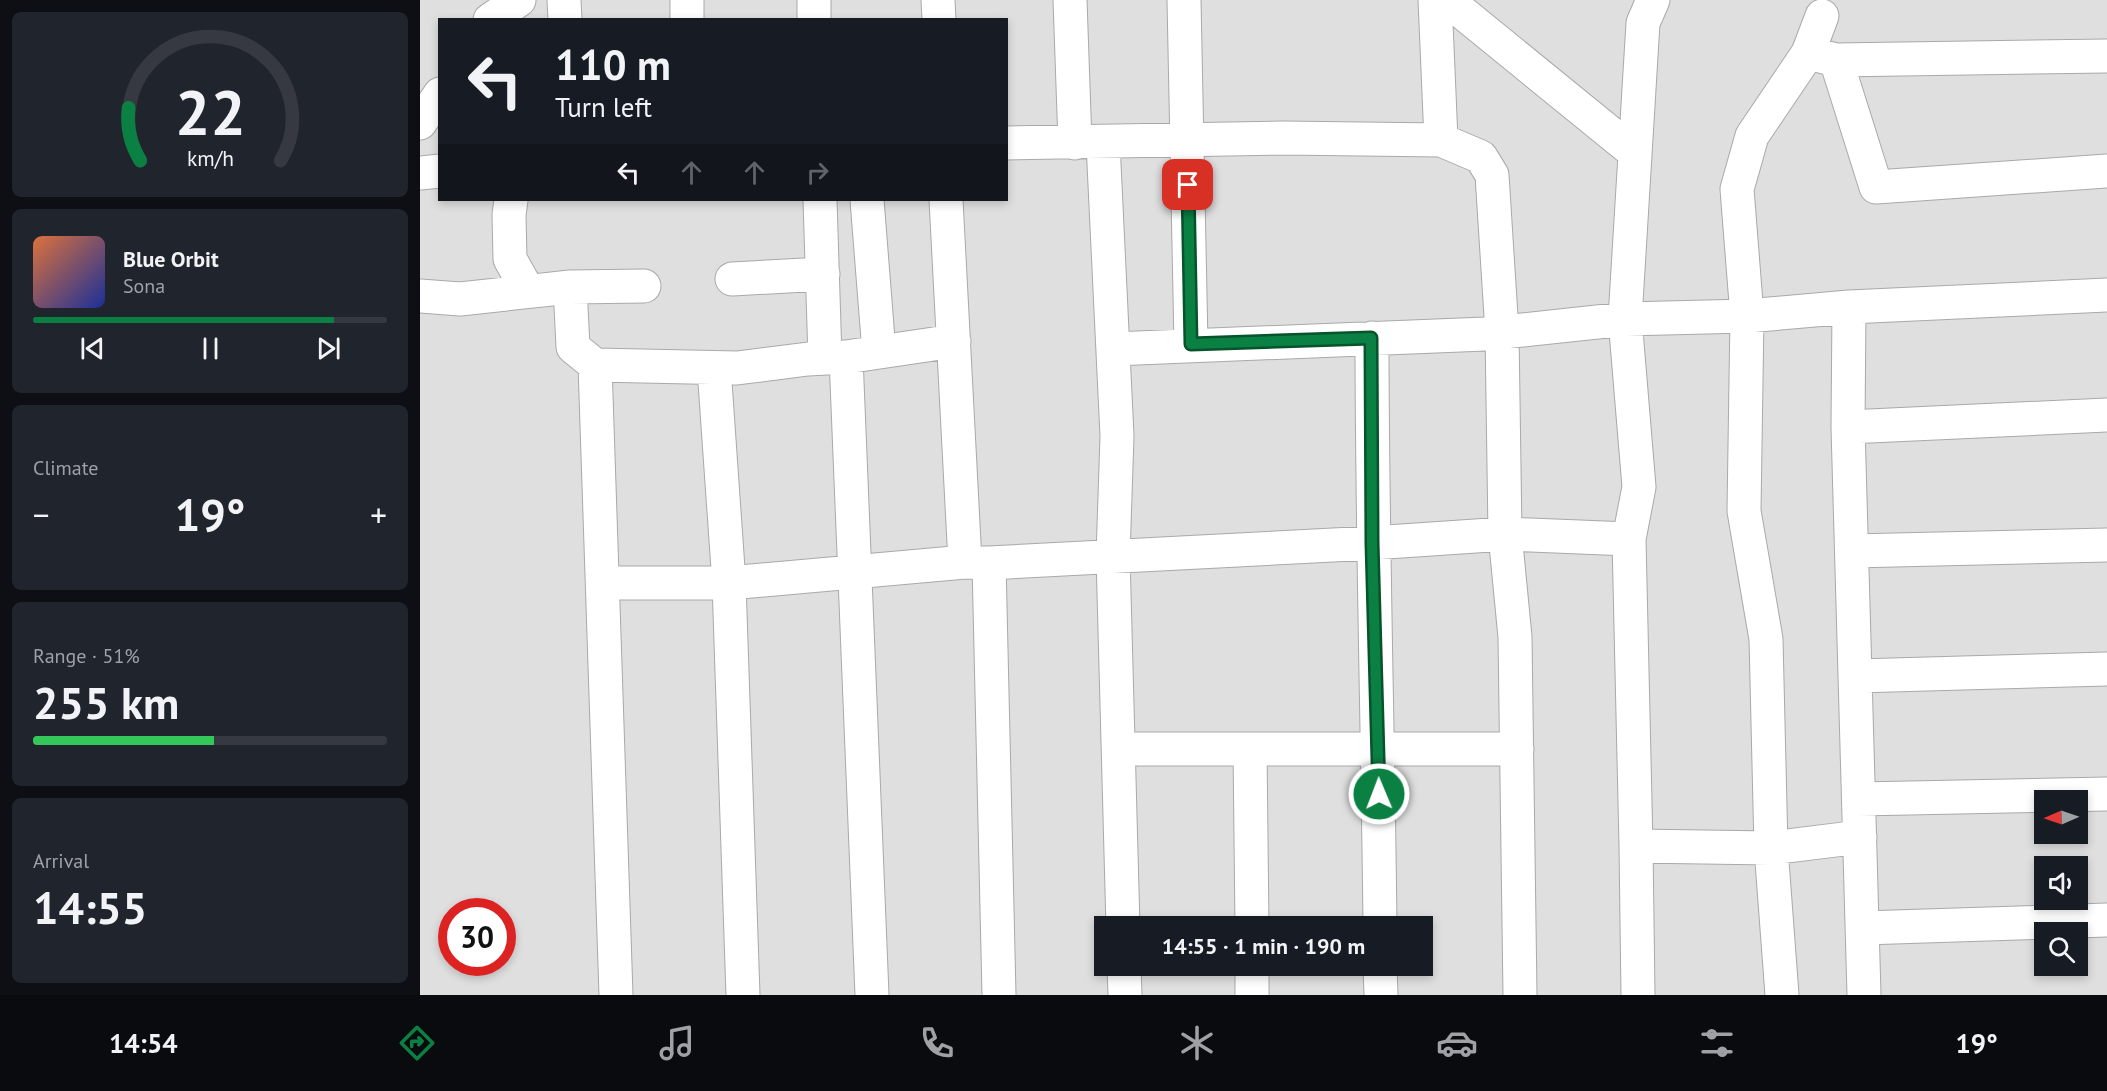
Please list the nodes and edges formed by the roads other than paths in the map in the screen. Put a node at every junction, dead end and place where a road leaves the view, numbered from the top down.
1 (564, 0) edge
2 (687, 0) edge
3 (814, 0) edge
4 (938, 0) edge
5 (1070, 0) edge
6 (1184, 0) edge
7 (1435, 0) edge
8 (1447, 0) edge
9 (1653, 0) edge
10 (1822, 16) dead end
11 (565, 18) edge
12 (687, 18) edge
13 (814, 18) edge
14 (939, 18) edge
15 (2107, 56) edge
16 (1822, 57) junction
17 (438, 97) edge
18 (420, 123) edge
19 (1187, 140) junction
20 (1441, 140) junction
21 (1008, 143) edge
22 (1089, 143) junction
23 (1635, 153) junction
24 (438, 171) edge
25 (2107, 171) edge
26 (420, 173) edge
27 (511, 201) edge
28 (820, 201) edge
29 (867, 201) edge
30 (946, 201) edge
31 (823, 273) junction
32 (732, 279) dead end
33 (644, 286) dead end
34 (570, 287) junction
35 (528, 291) junction
36 (2107, 295) edge
37 (420, 296) edge
38 (1849, 307) junction
39 (1747, 316) junction
40 (1625, 319) junction
41 (1502, 332) junction
42 (1371, 338) junction
43 (954, 342) junction
44 (1191, 344) junction
45 (1113, 349) junction
46 (879, 352) junction
47 (836, 358) junction
48 (595, 365) junction
49 (714, 369) junction
50 (2107, 415) edge
51 (1848, 427) junction
52 (1505, 534) junction
53 (1629, 539) junction
54 (1372, 543) junction
55 (2107, 545) edge
56 (1852, 550) junction
57 (1113, 556) junction
58 (977, 562) junction
59 (855, 571) junction
60 (603, 583) junction
61 (729, 583) junction
62 (2107, 669) edge
63 (1856, 676) junction
64 (1119, 749) junction
65 (1250, 749) junction
66 (1378, 749) junction
67 (1516, 749) junction
68 (2107, 794) edge
69 (1858, 799) junction
70 (1860, 837) junction
71 (1636, 846) junction
72 (1771, 848) junction
73 (1123, 916) edge
74 (1252, 916) edge
75 (1380, 916) edge
76 (2107, 920) edge
77 (1863, 928) junction
78 (1124, 976) edge
79 (1252, 976) edge
80 (1380, 976) edge
81 (616, 995) edge
82 (743, 995) edge
83 (872, 995) edge
84 (999, 995) edge
85 (1125, 995) edge
86 (1252, 995) edge
87 (1381, 995) edge
88 (1520, 995) edge
89 (1638, 995) edge
90 (1782, 995) edge
91 (1864, 995) edge

1 - 11 street
2 - 12 street
3 - 13 street
4 - 14 street
5 - 22 street
6 - 19 street
7 - 20 street
8 - 23 street
9 - 23 street
10 - 16 street
15 - 16 street
16 - 25 street
16 - 39 street
17 - 18 street
19 - 20 street
19 - 22 street
19 - 44 street
20 - 41 street
21 - 22 street
22 - 45 street
23 - 40 street
24 - 26 street
27 - 35 street
28 - 31 street
29 - 46 street
30 - 43 street
31 - 32 street
31 - 47 street
33 - 34 street
34 - 35 street
34 - 48 street
35 - 37 street
36 - 38 street
38 - 39 street
38 - 51 street
39 - 40 street
39 - 72 street
40 - 41 street
40 - 53 street
41 - 42 street
41 - 52 street
42 - 44 street
42 - 54 street
43 - 46 street
43 - 58 street
44 - 45 street
45 - 57 street
46 - 47 street
47 - 49 street
47 - 59 street
48 - 49 street
48 - 60 street
49 - 61 street
50 - 51 street
51 - 56 street
52 - 53 street
52 - 54 street
52 - 67 street
53 - 71 street
54 - 57 street
54 - 66 street
55 - 56 street
56 - 63 street
57 - 58 street
57 - 64 street
58 - 59 street
58 - 84 street
59 - 61 street
59 - 83 street
60 - 61 street
60 - 81 street
61 - 82 street
62 - 63 street
63 - 69 street
64 - 65 street
64 - 73 street
65 - 66 street
65 - 74 street
66 - 67 street
66 - 75 street
67 - 88 street
68 - 69 street
69 - 70 street
70 - 72 street
70 - 77 street
71 - 72 street
71 - 89 street
72 - 90 street
76 - 77 street
77 - 91 street
78 - 85 street
79 - 86 street
80 - 87 street

